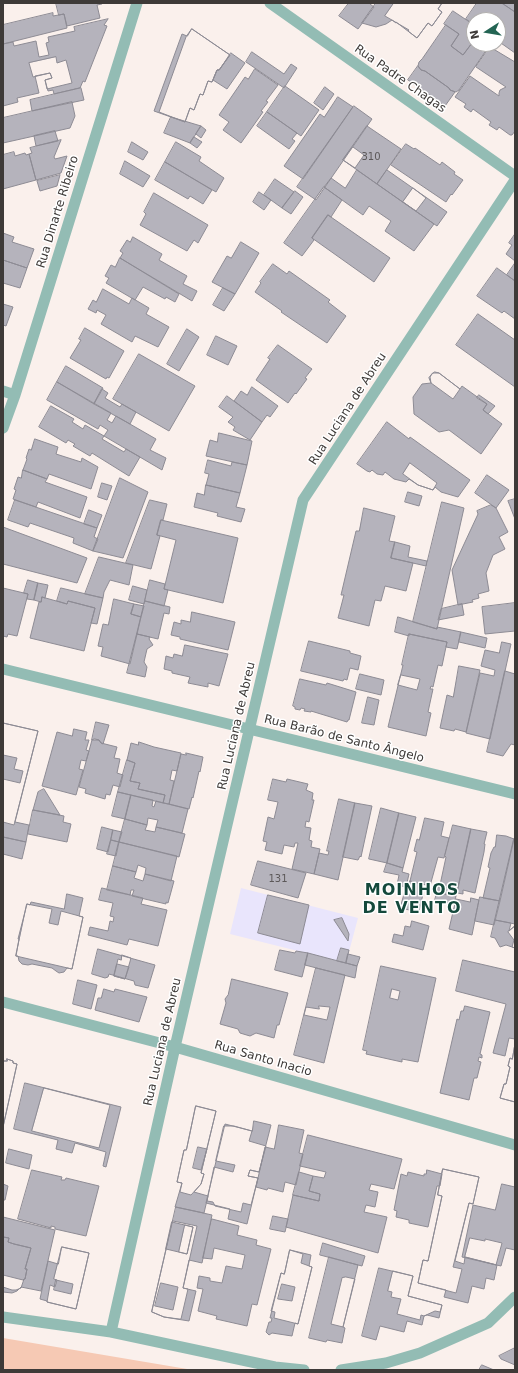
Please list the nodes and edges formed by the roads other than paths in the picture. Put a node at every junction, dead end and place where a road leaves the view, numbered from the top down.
1 (137, 3) edge
2 (270, 3) edge
3 (515, 176) edge
4 (515, 180) edge
5 (3, 391) edge
6 (15, 395) junction
7 (3, 428) edge
8 (3, 669) edge
9 (250, 730) junction
10 (515, 794) edge
11 (3, 1002) edge
12 (175, 1047) junction
13 (515, 1145) edge
14 (515, 1297) edge
15 (3, 1317) edge
16 (111, 1332) junction
17 (272, 1368) edge
18 (304, 1370) edge
19 (341, 1370) edge

1 - 6 street, Rua Dinarte Ribeiro
2 - 3 street, Rua Padre Chagas
4 - 9 street, Rua Luciana de Abreu
5 - 6 street
6 - 7 street, Rua Dinarte Ribeiro
8 - 9 street, Rua Barão de Santo Ângelo
9 - 10 street, Rua Barão de Santo Ângelo
9 - 12 street, Rua Luciana de Abreu
11 - 12 street, Rua Santo Inacio
12 - 13 street, Rua Santo Inacio
12 - 16 street, Rua Luciana de Abreu
14 - 19 street
15 - 16 street
16 - 17 street
17 - 18 street

